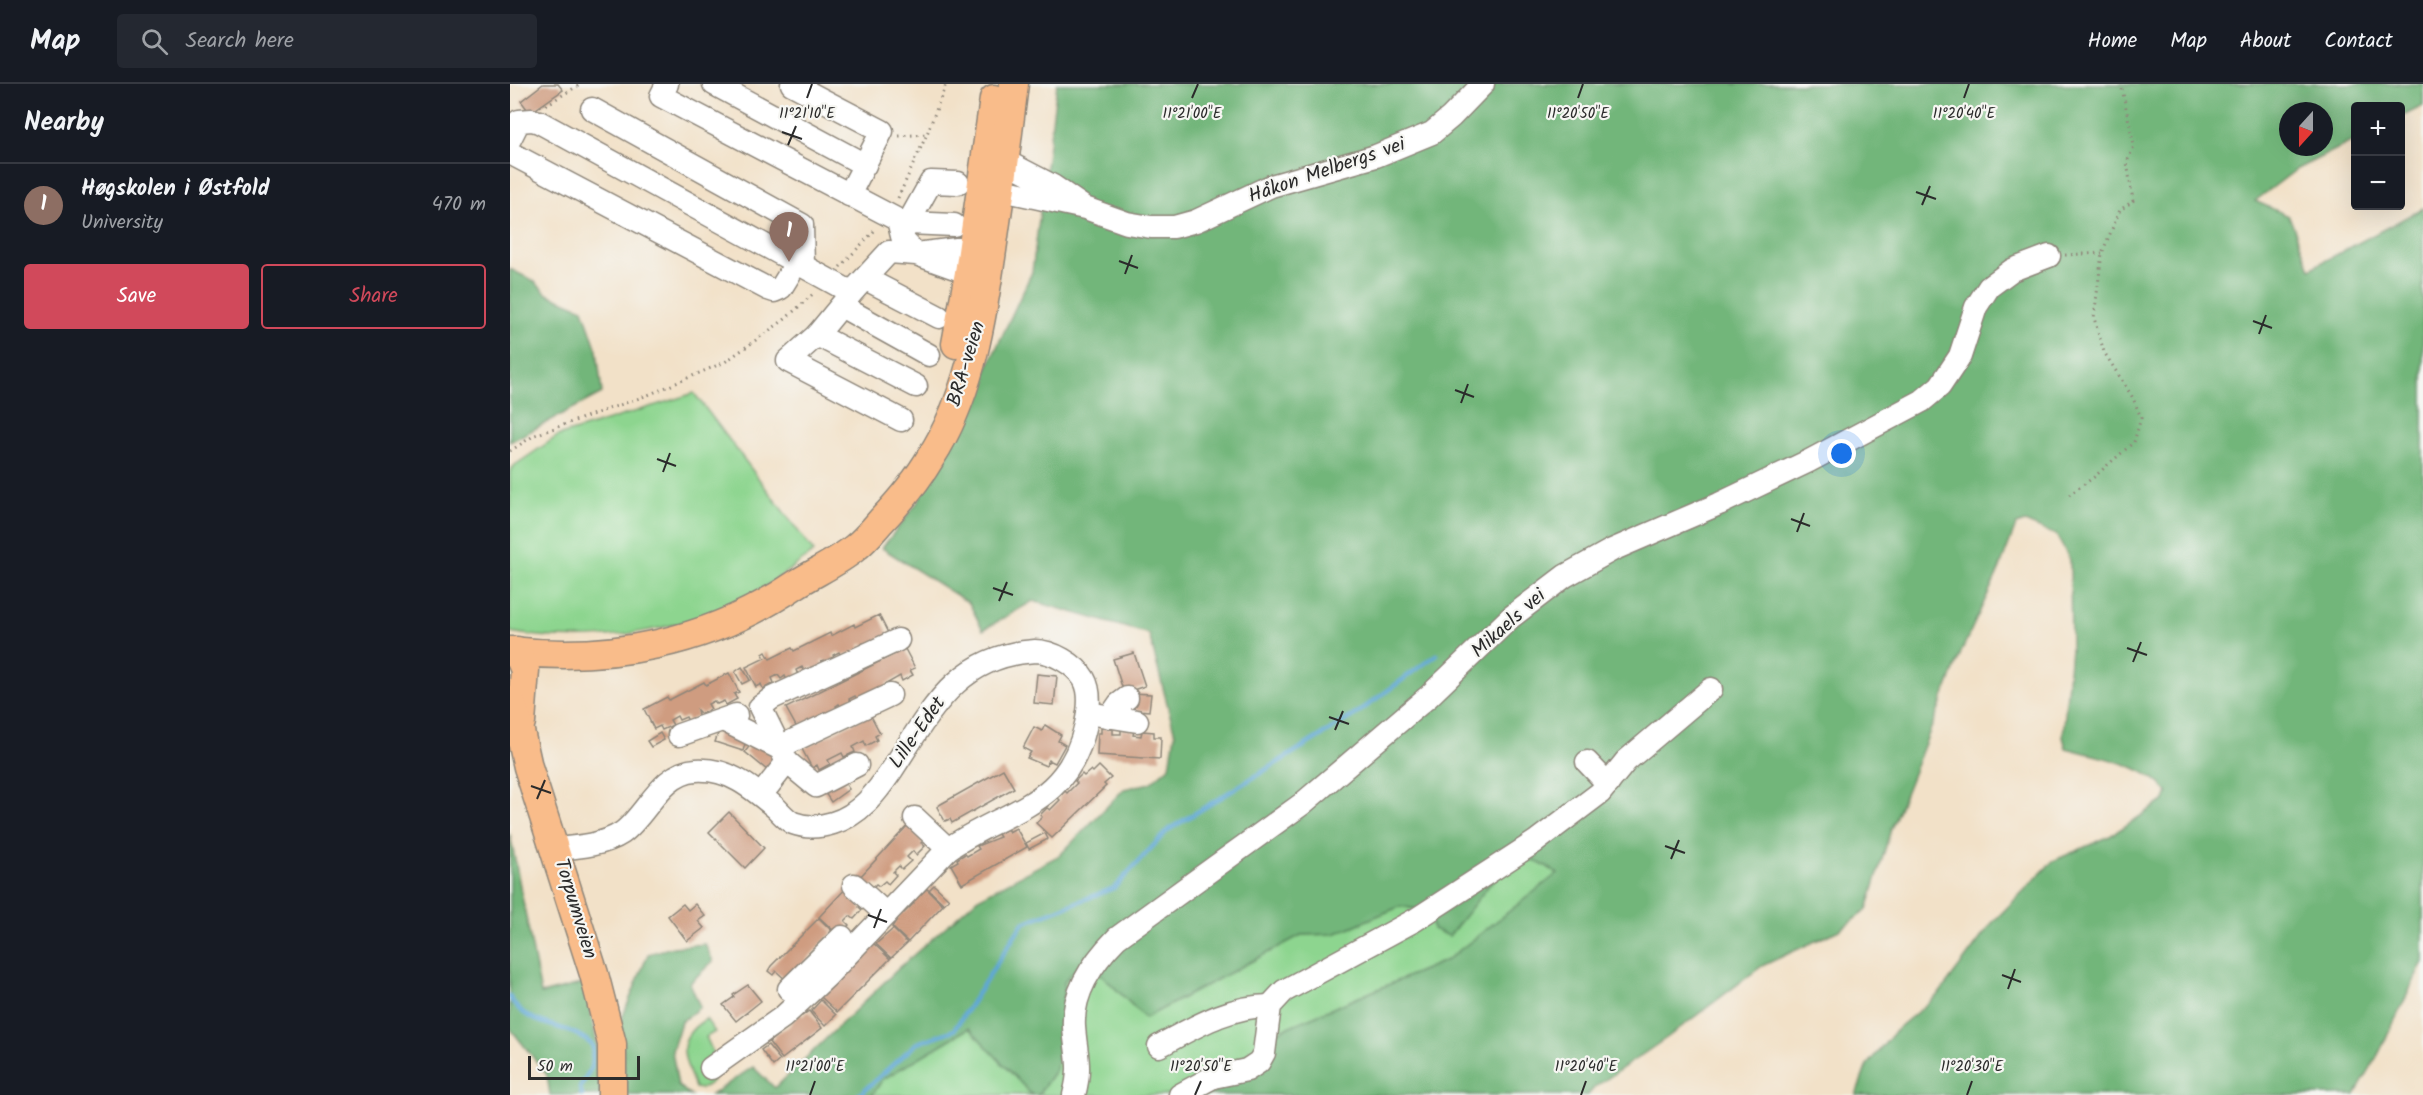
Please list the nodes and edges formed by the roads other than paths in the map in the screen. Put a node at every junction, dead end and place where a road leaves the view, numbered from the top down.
1 (667, 84) edge
2 (714, 84) edge
3 (792, 84) edge
4 (996, 84) edge
5 (1014, 84) edge
6 (1483, 84) edge
7 (592, 109) dead end
8 (514, 132) edge
9 (865, 165) junction
10 (987, 176) junction
11 (849, 195) junction
12 (954, 225) dead end
13 (905, 229) junction
14 (916, 254) junction
15 (2049, 256) road end
16 (977, 262) junction
17 (800, 264) junction
18 (854, 292) junction
19 (939, 317) dead end
20 (817, 335) junction
21 (929, 355) dead end
22 (916, 386) dead end
23 (901, 420) dead end
24 (898, 640) dead end
25 (512, 656) edge
26 (1711, 689) dead end
27 (890, 695) dead end
28 (1127, 698) dead end
29 (510, 700) edge
30 (760, 707) junction
31 (1099, 715) junction
32 (723, 720) junction
33 (1137, 722) dead end
34 (519, 727) junction
35 (679, 735) dead end
36 (784, 756) junction
37 (1587, 762) dead end
38 (857, 765) dead end
39 (519, 770) edge
40 (1608, 784) junction
41 (761, 795) junction
42 (915, 818) dead end
43 (556, 849) junction
44 (948, 849) junction
45 (854, 885) dead end
46 (881, 910) junction
47 (841, 950) junction
48 (789, 989) dead end
49 (1270, 1006) junction
50 (1159, 1046) dead end
51 (711, 1068) dead end
52 (612, 1095) edge
53 (1074, 1095) edge
54 (1180, 1095) edge

1 - 11 street
2 - 9 street
3 - 9 street
4 - 10 main road, BRA-veien
5 - 10 main road, BRA-veien
6 - 10 street, Håkon Melbergs vei
7 - 17 street
8 - 17 street
8 - 17 street
9 - 11 street
10 - 13 street, Håkon Melbergs vei
10 - 16 main road, BRA-veien
11 - 13 street
12 - 13 street
13 - 14 street
14 - 16 street
14 - 18 street
15 - 53 street, Mikaels vei
16 - 25 main road, BRA-veien
17 - 18 street
18 - 19 street
18 - 20 street
18 - 21 street
20 - 22 street
20 - 23 street
24 - 30 street
25 - 34 main road, Torpumveien
26 - 40 street
27 - 36 street
28 - 31 street
29 - 34 main road, Torpumveien
30 - 32 street
30 - 36 street
31 - 33 street
31 - 41 street, Lille-Edet
31 - 44 street, Lille-Edet
32 - 35 street
32 - 36 street
34 - 39 main road, Torpumveien
36 - 38 street
36 - 41 street
37 - 40 street
39 - 43 main road, Torpumveien
40 - 49 street
41 - 43 street, Lille-Edet
42 - 44 street
43 - 52 main road, Torpumveien
44 - 46 street, Lille-Edet
45 - 46 street
46 - 47 street, Lille-Edet
47 - 48 street
47 - 51 street, Lille-Edet
49 - 50 street
49 - 54 street

